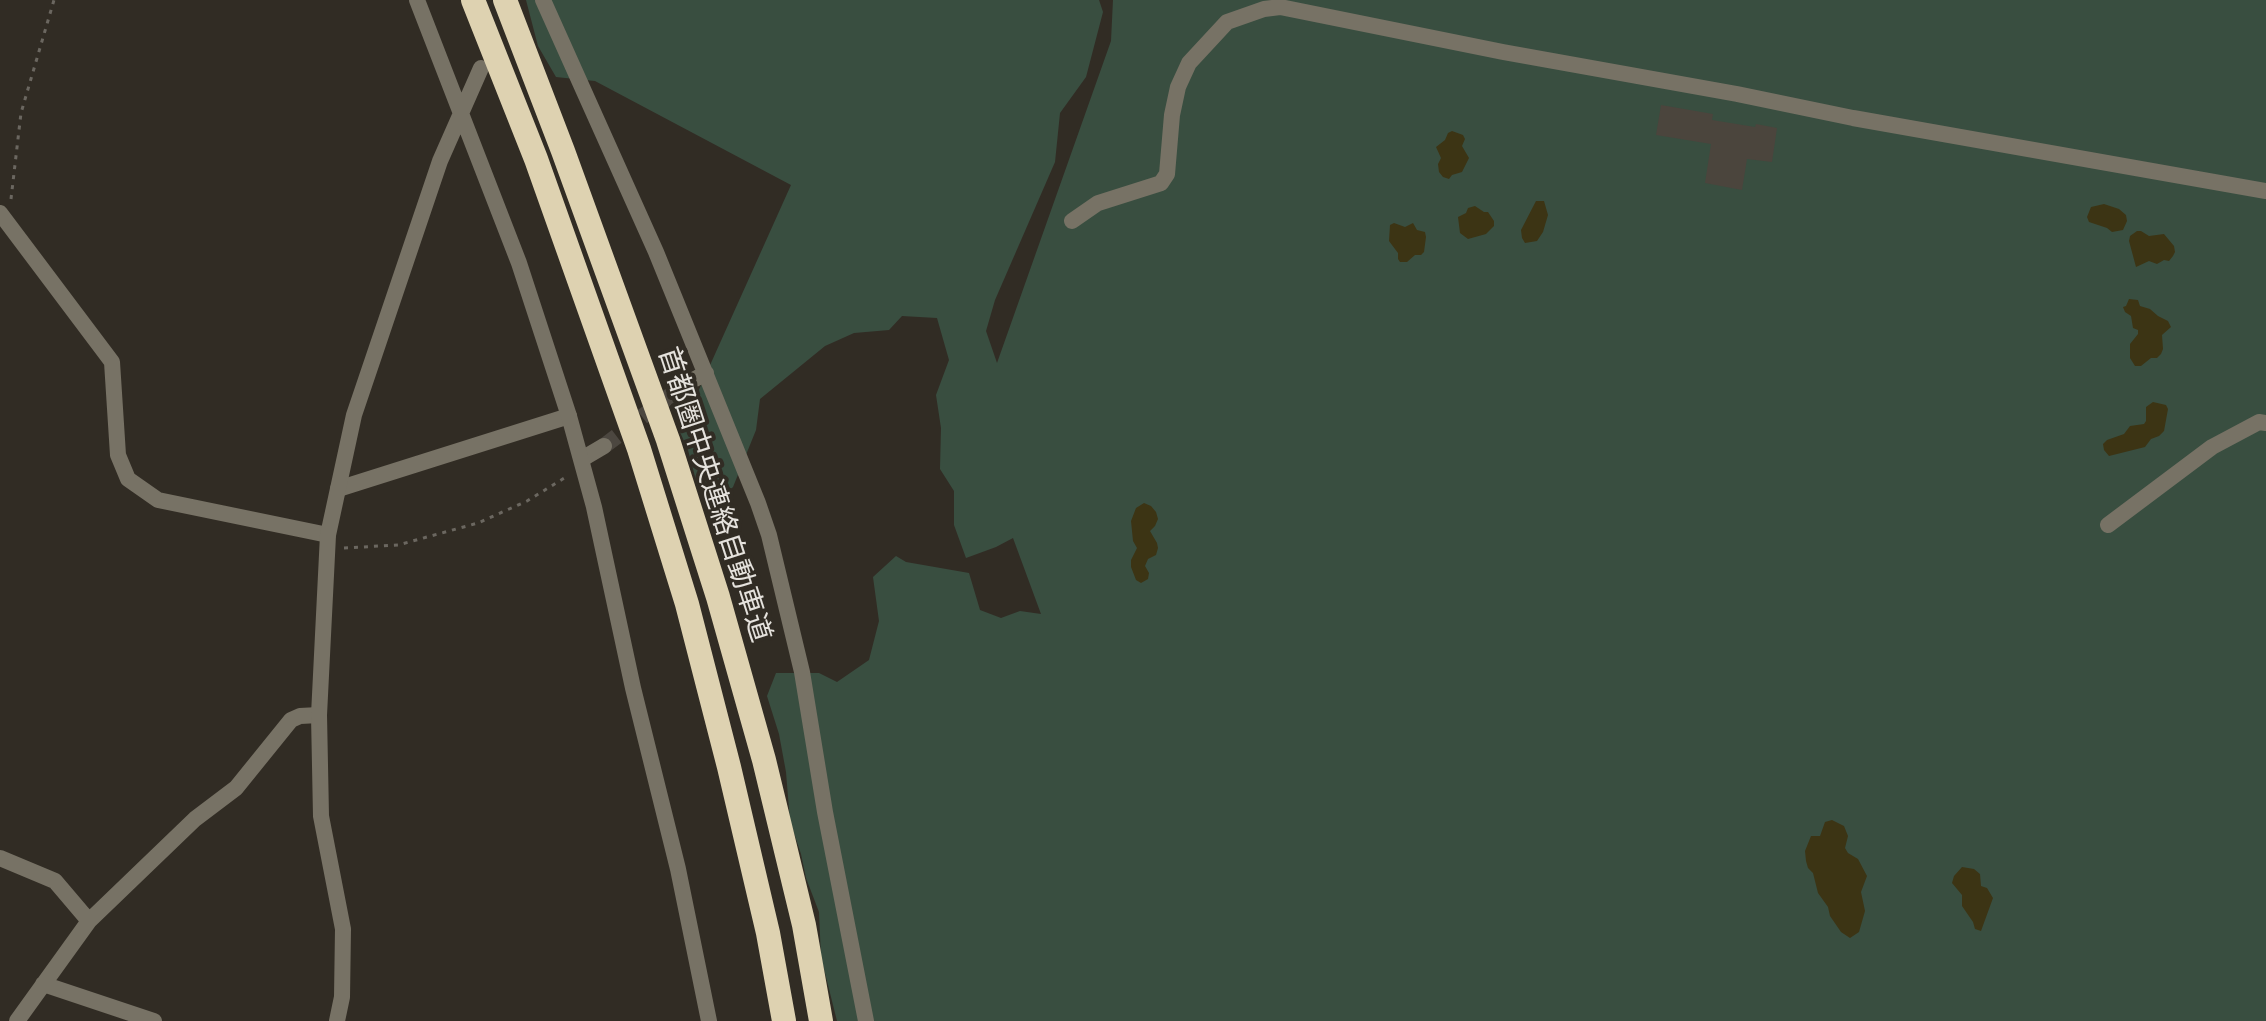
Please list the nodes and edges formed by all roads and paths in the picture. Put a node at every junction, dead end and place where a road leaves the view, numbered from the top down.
1 (54, 0) edge
2 (417, 0) edge
3 (473, 0) edge
4 (505, 0) edge
5 (543, 0) edge
6 (481, 68) dead end
7 (460, 115) junction
8 (2266, 191) edge
9 (4, 218) edge
10 (1072, 221) dead end
11 (706, 373) junction
12 (684, 385) tunnel mouth
13 (569, 416) junction
14 (2266, 423) edge
15 (604, 446) tunnel mouth
16 (582, 463) junction
17 (338, 489) junction
18 (2108, 525) dead end
19 (327, 542) junction
20 (319, 715) junction
21 (0, 858) edge
22 (89, 921) junction
23 (43, 984) junction
24 (17, 1021) edge
25 (154, 1021) edge
26 (337, 1021) edge
27 (709, 1021) edge
28 (784, 1021) edge
29 (821, 1021) edge
30 (866, 1021) edge

1 - 9 path
2 - 7 street
3 - 28 highway, 首都圏中央連絡自動車道
4 - 29 highway, 首都圏中央連絡自動車道
5 - 11 street
6 - 7 street
7 - 13 street
7 - 17 street
8 - 10 street
9 - 19 street
11 - 12 street
11 - 30 street
13 - 16 street
13 - 17 street
14 - 18 street
15 - 16 street
16 - 19 path
16 - 27 street
17 - 19 street
19 - 20 street
20 - 22 street
20 - 26 street
21 - 22 street
22 - 23 street
23 - 24 street
23 - 25 street

